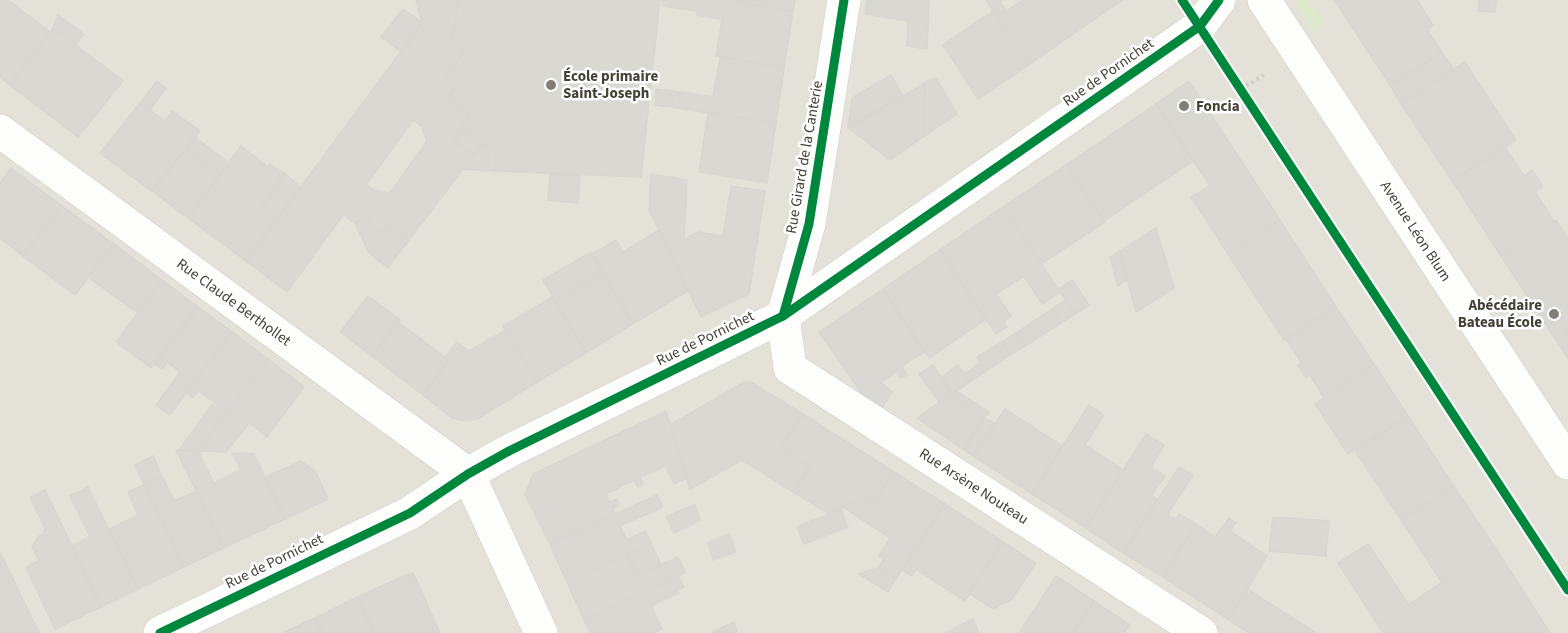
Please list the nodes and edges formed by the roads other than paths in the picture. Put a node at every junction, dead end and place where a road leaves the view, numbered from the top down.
1 (844, 0) edge
2 (1219, 0) edge
3 (1264, 0) edge
4 (0, 131) edge
5 (783, 316) junction
6 (1568, 463) edge
7 (468, 474) junction
8 (160, 633) edge
9 (541, 633) edge
10 (1201, 633) edge

1 - 5 street, Rue Girard de la Canterie
2 - 5 street, Rue de Pornichet
3 - 6 street, Avenue Léon Blum
4 - 7 street, Rue Claude Berthollet
5 - 7 street, Rue de Pornichet
5 - 10 street, Rue Arsène Nouteau
7 - 8 street, Rue de Pornichet
7 - 9 street

